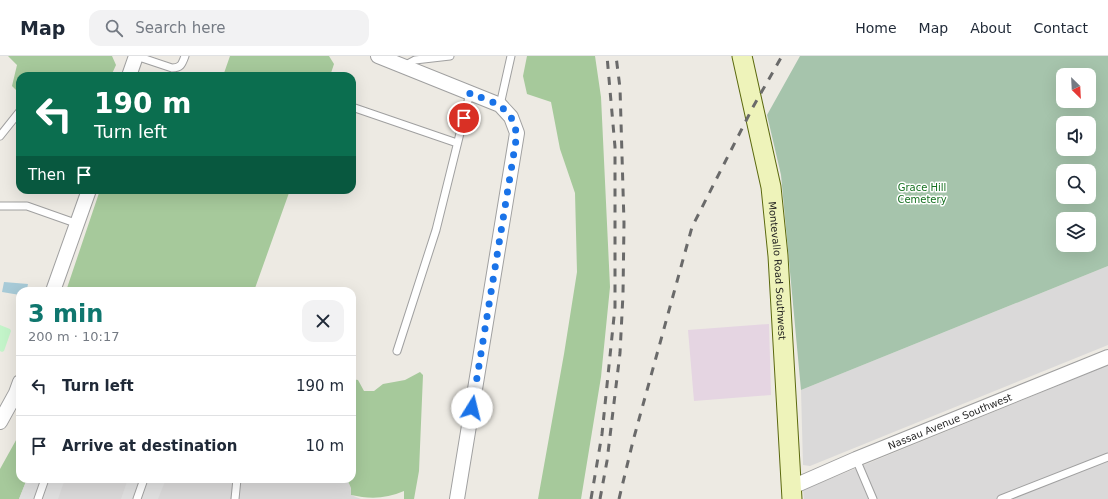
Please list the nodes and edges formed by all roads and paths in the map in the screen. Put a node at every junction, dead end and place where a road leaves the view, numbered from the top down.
1 (136, 56) edge
2 (185, 56) edge
3 (378, 56) edge
4 (450, 56) edge
5 (511, 56) edge
6 (742, 56) edge
7 (404, 66) junction
8 (130, 72) edge
9 (470, 93) junction
10 (500, 105) junction
11 (356, 107) edge
12 (16, 115) edge
13 (0, 136) edge
14 (458, 143) junction
15 (89, 194) edge
16 (0, 206) edge
17 (78, 224) junction
18 (54, 287) edge
19 (397, 351) dead end
20 (1108, 358) edge
21 (16, 393) edge
22 (0, 422) edge
23 (1108, 457) edge
24 (856, 459) junction
25 (44, 483) edge
26 (143, 483) edge
27 (237, 483) edge
28 (792, 493) edge
29 (38, 499) edge
30 (138, 499) edge
31 (235, 499) edge
32 (456, 499) edge
33 (872, 499) edge
34 (1001, 499) edge

1 - 2 lane
1 - 8 street
3 - 7 street
4 - 7 lane
5 - 10 lane
6 - 28 main road, Montevallo Road Southwest
7 - 9 street
9 - 10 street
9 - 14 lane
10 - 32 street
11 - 14 lane
12 - 13 lane
14 - 19 lane
15 - 17 street
16 - 17 lane
17 - 18 street
20 - 24 street, Nassau Avenue Southwest
21 - 22 street
23 - 34 lane
24 - 28 street, Nassau Avenue Southwest
24 - 33 lane
25 - 29 lane
26 - 30 lane
27 - 31 lane

